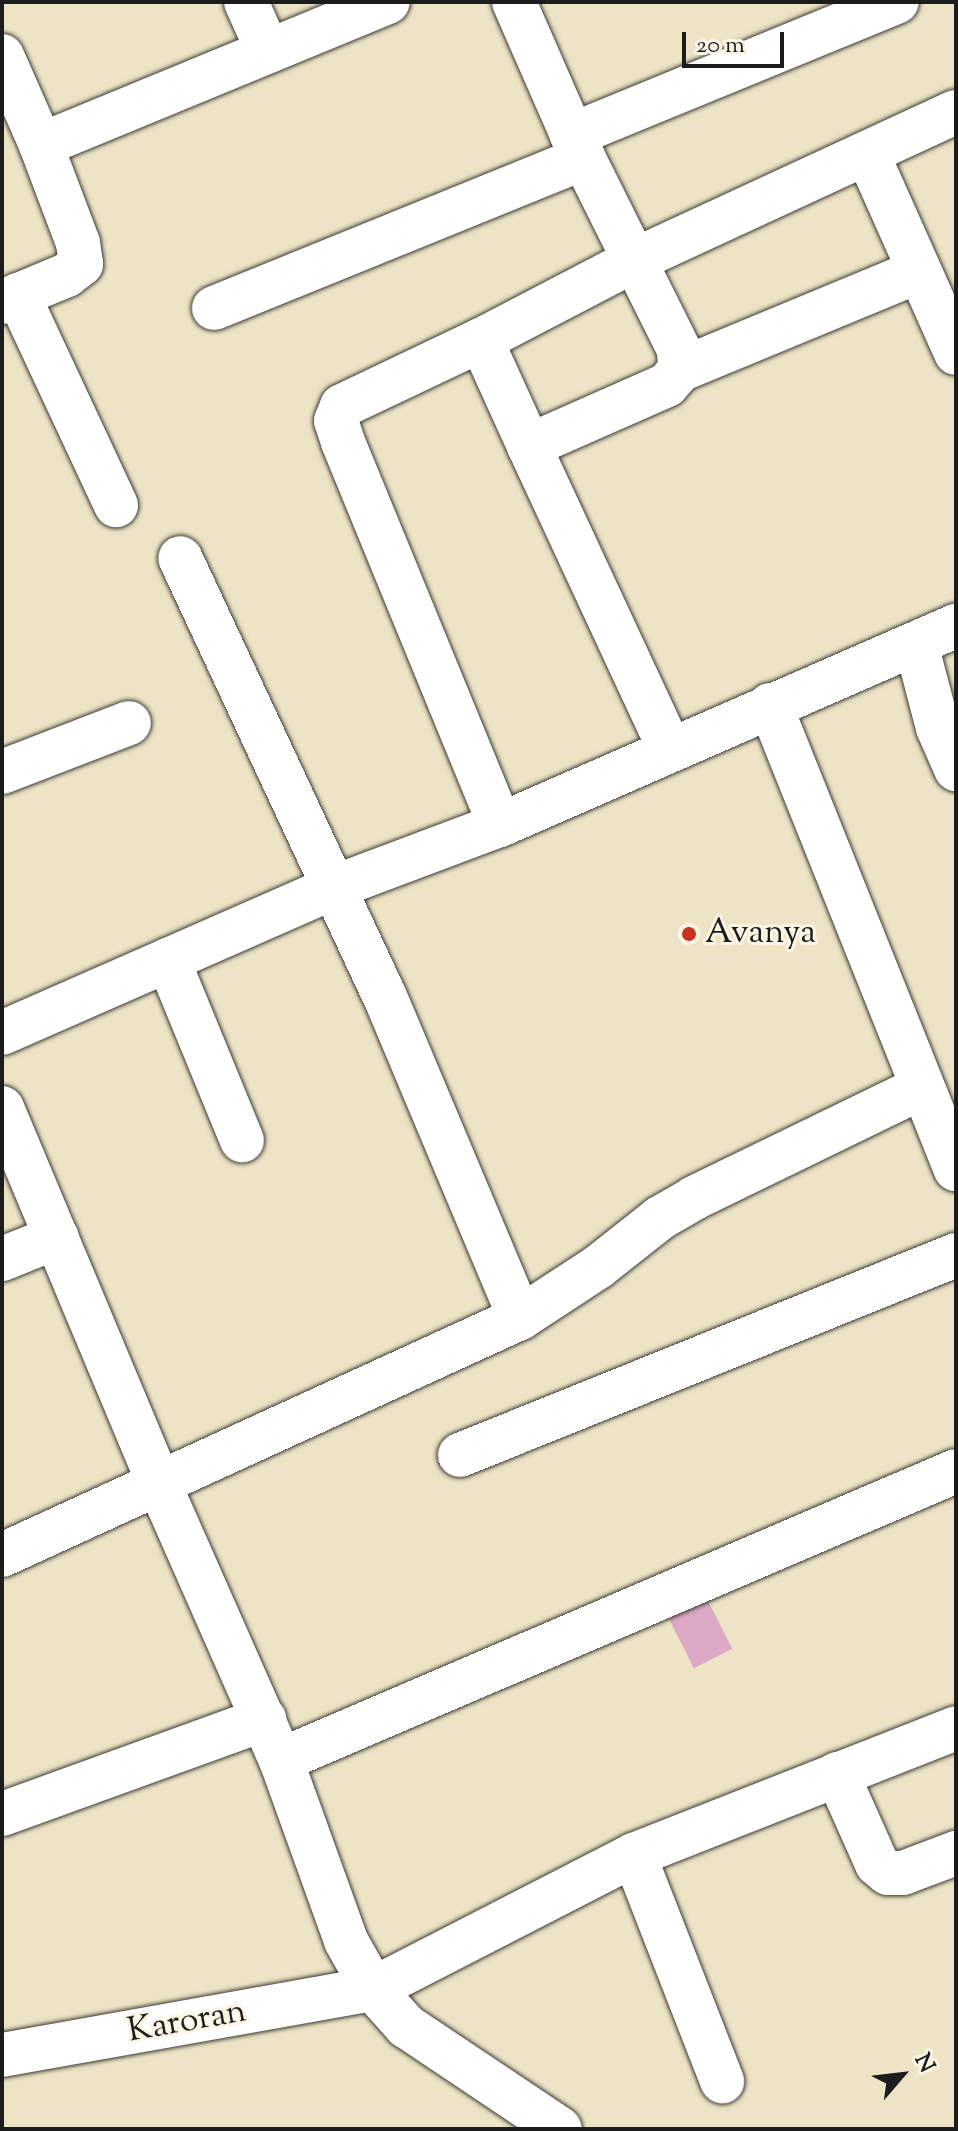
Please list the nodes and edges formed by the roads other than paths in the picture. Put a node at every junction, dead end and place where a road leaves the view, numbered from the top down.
1 (246, 2) edge
2 (388, 2) edge
3 (514, 2) edge
4 (897, 2) edge
5 (268, 51) junction
6 (2, 56) edge
7 (956, 112) edge
8 (41, 145) junction
9 (578, 146) junction
10 (867, 153) junction
11 (635, 260) junction
12 (919, 271) junction
13 (10, 298) edge
14 (214, 308) dead end
15 (481, 340) junction
16 (956, 353) edge
17 (680, 370) junction
18 (529, 446) junction
19 (116, 505) dead end
20 (180, 558) dead end
21 (956, 626) edge
22 (916, 644) junction
23 (770, 705) junction
24 (129, 723) dead end
25 (670, 750) junction
26 (956, 769) edge
27 (2, 772) edge
28 (500, 825) junction
29 (332, 888) junction
30 (168, 960) junction
31 (2, 1033) edge
32 (921, 1088) junction
33 (2, 1108) edge
34 (242, 1140) dead end
35 (956, 1169) edge
36 (57, 1237) junction
37 (956, 1255) edge
38 (2, 1259) edge
39 (520, 1318) junction
40 (460, 1455) dead end
41 (956, 1471) edge
42 (159, 1484) junction
43 (2, 1555) edge
44 (264, 1719) junction
45 (956, 1728) edge
46 (281, 1760) junction
47 (837, 1774) junction
48 (2, 1814) edge
49 (956, 1853) edge
50 (634, 1855) junction
51 (373, 1989) junction
52 (2, 2055) edge
53 (722, 2081) dead end
54 (560, 2129) edge

1 - 5 street
2 - 5 street
3 - 9 street
4 - 9 street
5 - 8 street
6 - 8 street
7 - 10 street
8 - 13 street
9 - 11 street
9 - 14 street
10 - 11 street
10 - 12 street
11 - 15 street
11 - 17 street
12 - 16 street
12 - 17 street
13 - 19 street
15 - 18 street
15 - 28 street
17 - 18 street
18 - 25 street
20 - 29 street
21 - 22 street
22 - 23 street
22 - 26 street
23 - 25 street
23 - 32 street
24 - 27 street
25 - 28 street
28 - 29 street
29 - 30 street
29 - 39 street
30 - 31 street
30 - 34 street
32 - 35 street
32 - 39 street
33 - 36 street
36 - 38 street
36 - 42 street
37 - 40 street
39 - 42 street
41 - 46 street
42 - 43 street
42 - 44 street
44 - 46 street
44 - 48 street
45 - 47 street, Karoran
46 - 51 street
47 - 49 street
47 - 50 street, Karoran
50 - 51 street, Karoran
50 - 53 street
51 - 52 street, Karoran
51 - 54 street

